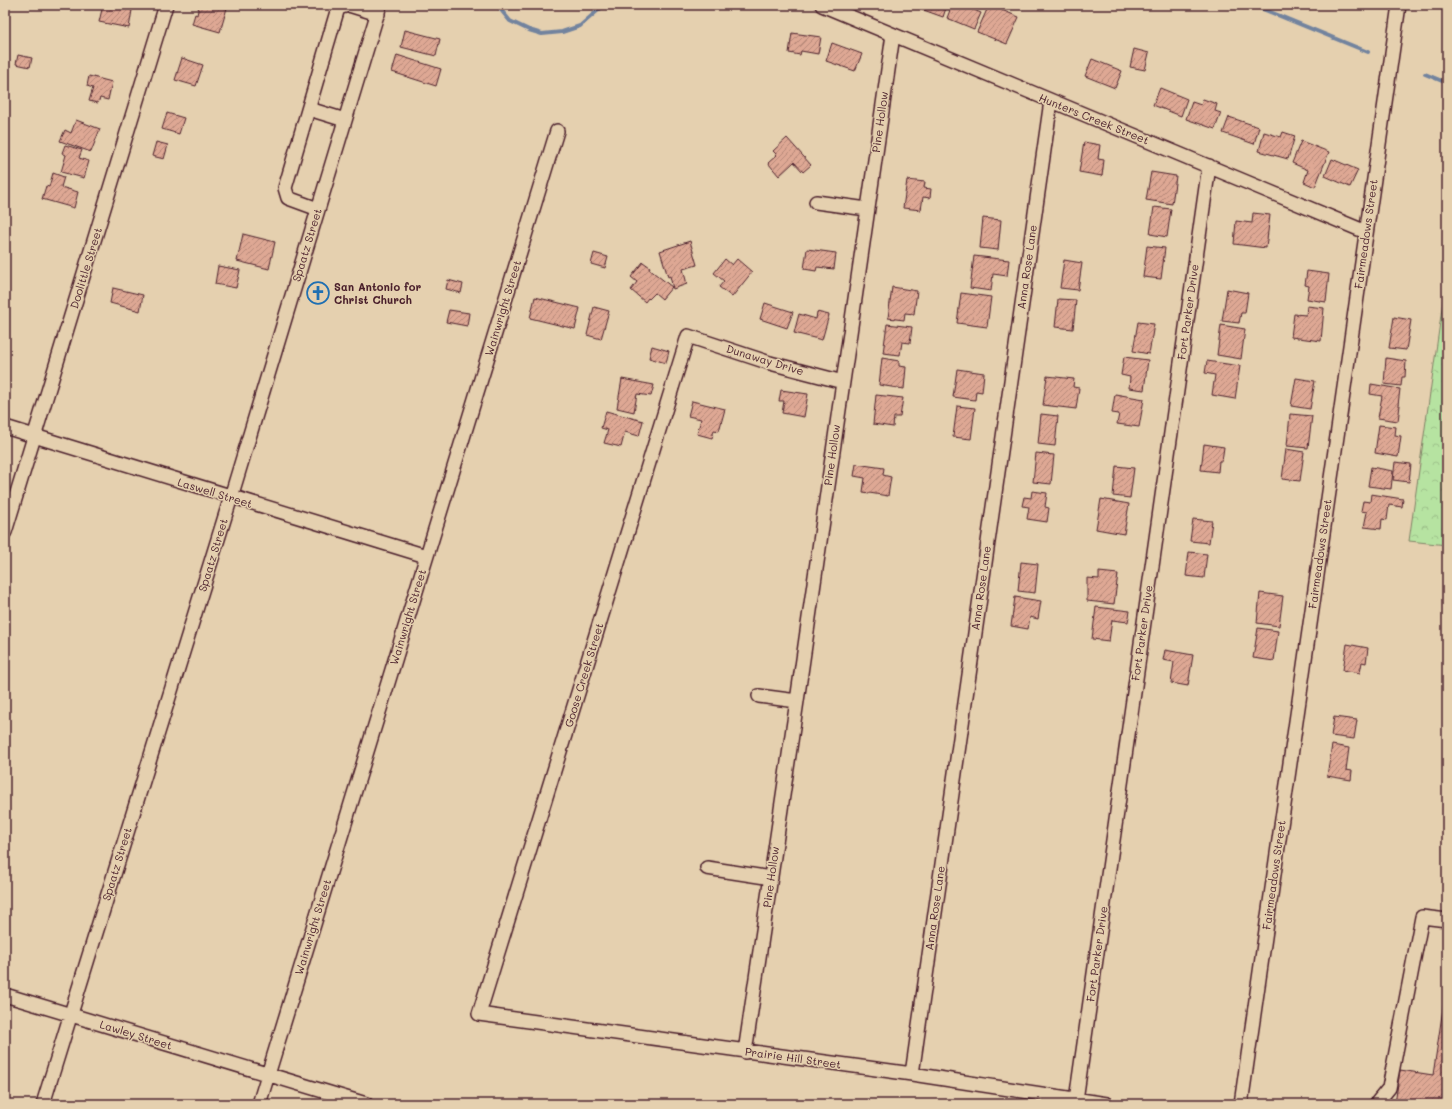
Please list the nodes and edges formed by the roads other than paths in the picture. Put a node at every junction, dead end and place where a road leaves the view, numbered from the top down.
1 (166, 5) edge
2 (348, 5) edge
3 (822, 5) edge
4 (1400, 5) edge
5 (379, 10) edge
6 (893, 35) junction
7 (1051, 101) junction
8 (309, 109) junction
9 (345, 120) junction
10 (557, 131) dead end
11 (1209, 166) junction
12 (816, 202) dead end
13 (318, 209) junction
14 (867, 210) junction
15 (1366, 232) junction
16 (688, 336) joint
17 (843, 382) junction
18 (5, 428) edge
19 (34, 436) junction
20 (231, 497) junction
21 (5, 532) edge
22 (426, 556) junction
23 (759, 696) dead end
24 (797, 701) junction
25 (707, 868) dead end
26 (771, 878) junction
27 (1447, 920) edge
28 (5, 995) edge
29 (479, 1014) joint
30 (70, 1015) junction
31 (745, 1052) junction
32 (912, 1074) junction
33 (268, 1075) junction
34 (1076, 1100) junction
35 (43, 1104) edge
36 (259, 1104) edge
37 (366, 1104) edge
38 (1107, 1104) edge
39 (1241, 1104) edge
40 (1376, 1104) edge

1 - 19 street, Doolittle Street
2 - 5 street
2 - 8 street
3 - 6 street, Hunters Creek Street
4 - 15 street, Fairmeadows Street
5 - 9 street, Spaatz Street
6 - 7 street, Hunters Creek Street
6 - 14 street, Pine Hollow
7 - 11 street, Hunters Creek Street
7 - 32 street, Anna Rose Lane
8 - 9 street
8 - 13 street
9 - 13 street, Spaatz Street
10 - 22 street, Wainwright Street
11 - 15 street, Hunters Creek Street
11 - 34 street, Fort Parker Drive
12 - 14 street
13 - 20 street, Spaatz Street
14 - 17 street, Pine Hollow
15 - 39 street, Fairmeadows Street
16 - 17 street, Dunaway Drive
16 - 29 street, Goose Creek Street
17 - 24 street, Pine Hollow
18 - 19 street, Laswell Street
19 - 20 street, Laswell Street
19 - 21 street, Doolittle Street
20 - 22 street, Laswell Street
20 - 30 street, Spaatz Street
22 - 33 street, Wainwright Street
23 - 24 street
24 - 26 street, Pine Hollow
25 - 26 street
26 - 31 street, Pine Hollow
27 - 40 street
28 - 30 street, Lawley Street
29 - 31 street, Prairie Hill Street
30 - 33 street, Lawley Street
30 - 35 street, Spaatz Street
31 - 32 street, Prairie Hill Street
32 - 34 street, Prairie Hill Street
33 - 36 street, Wainwright Street
33 - 37 street, Lawley Street
34 - 38 street, Prairie Hill Street

